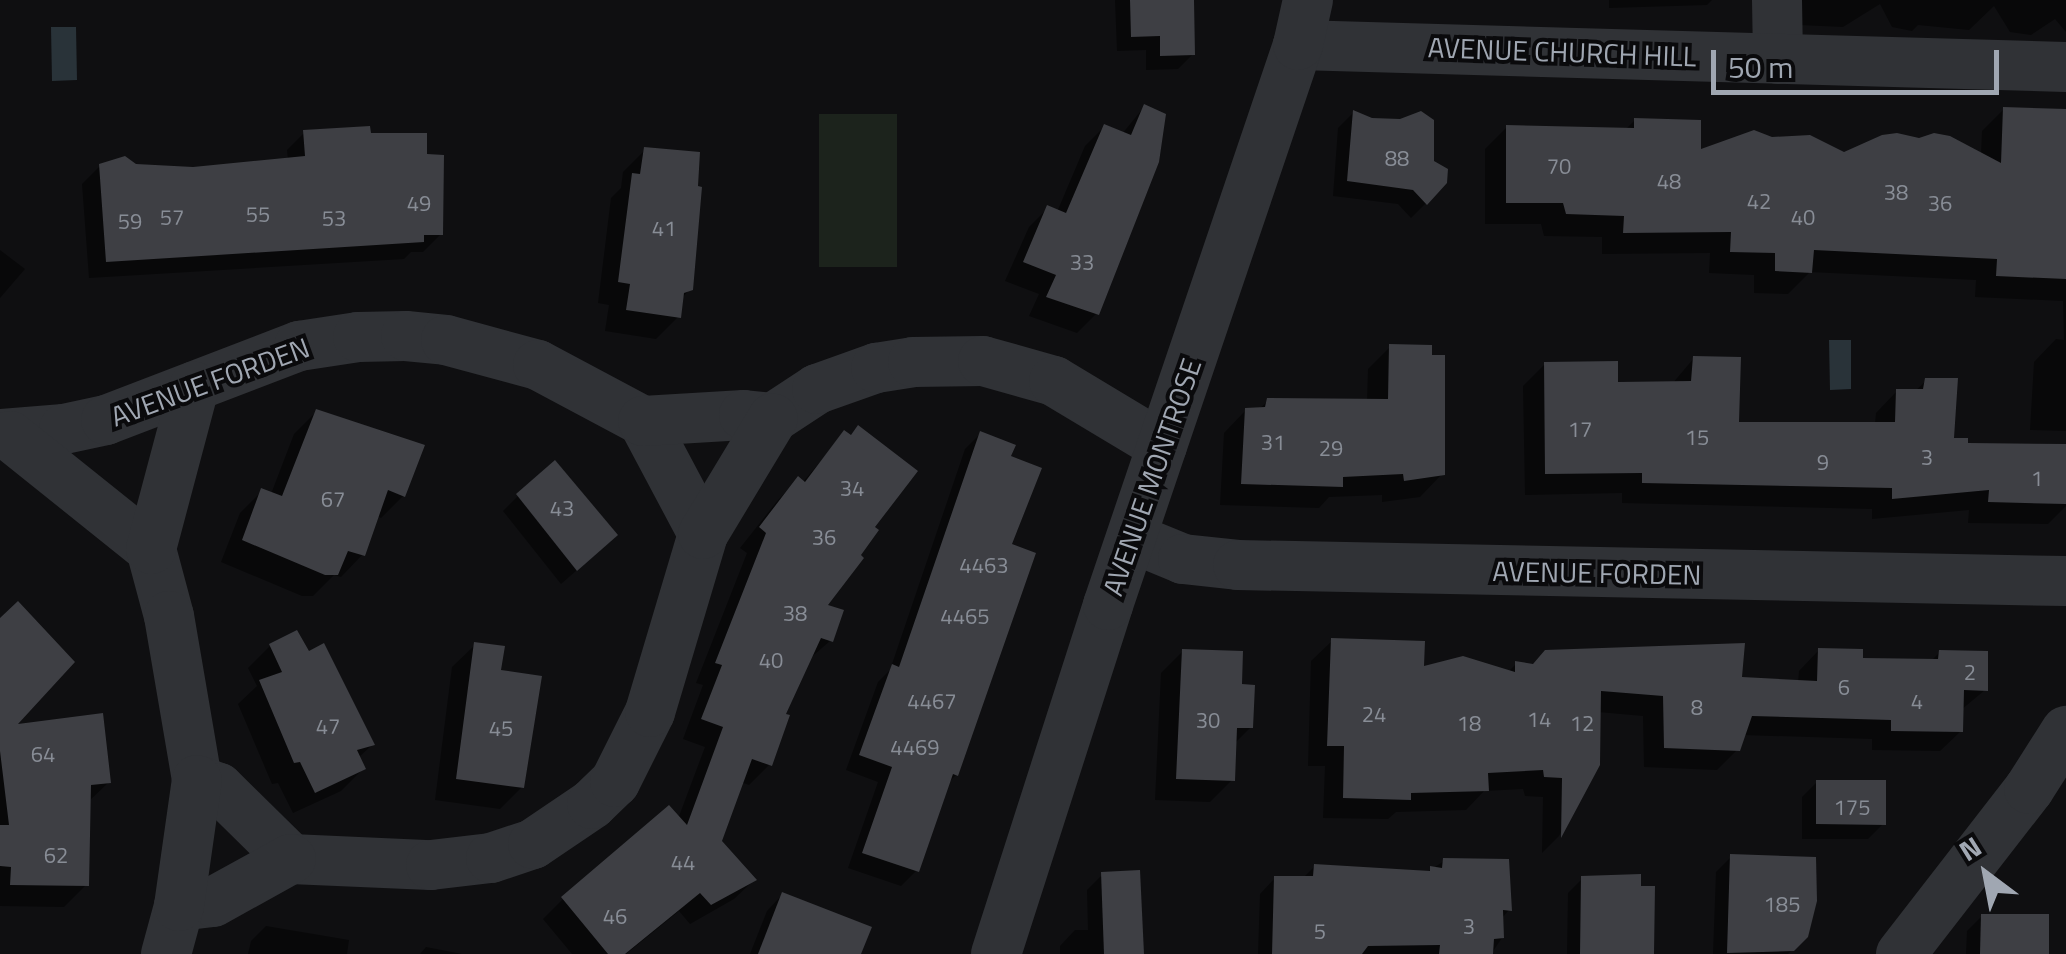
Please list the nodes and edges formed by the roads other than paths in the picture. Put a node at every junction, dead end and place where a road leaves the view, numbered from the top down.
1 (1777, 0) edge
2 (1303, 23) edge
3 (1778, 59) junction
4 (2066, 66) edge
5 (194, 387) junction
6 (773, 418) junction
7 (643, 422) junction
8 (5, 435) edge
9 (1162, 446) junction
10 (703, 534) junction
11 (1132, 538) junction
12 (151, 549) junction
13 (2066, 582) edge
14 (2066, 731) edge
15 (197, 780) junction
16 (291, 859) junction
17 (179, 906) junction
18 (166, 954) edge
19 (996, 954) edge
20 (1901, 954) edge

1 - 3 street
2 - 3 street, AVENUE CHURCH HILL
2 - 9 street, AVENUE MONTROSE
3 - 4 street, AVENUE CHURCH HILL
5 - 7 street, AVENUE FORDEN
5 - 8 street, AVENUE FORDEN
5 - 12 street
6 - 7 street
6 - 9 street
6 - 10 street
7 - 10 street
8 - 12 street
9 - 11 street, AVENUE MONTROSE
10 - 16 street
11 - 13 street, AVENUE FORDEN
11 - 19 street, AVENUE MONTROSE
12 - 15 street
14 - 20 street
15 - 16 street
15 - 17 street
16 - 17 street
17 - 18 street

